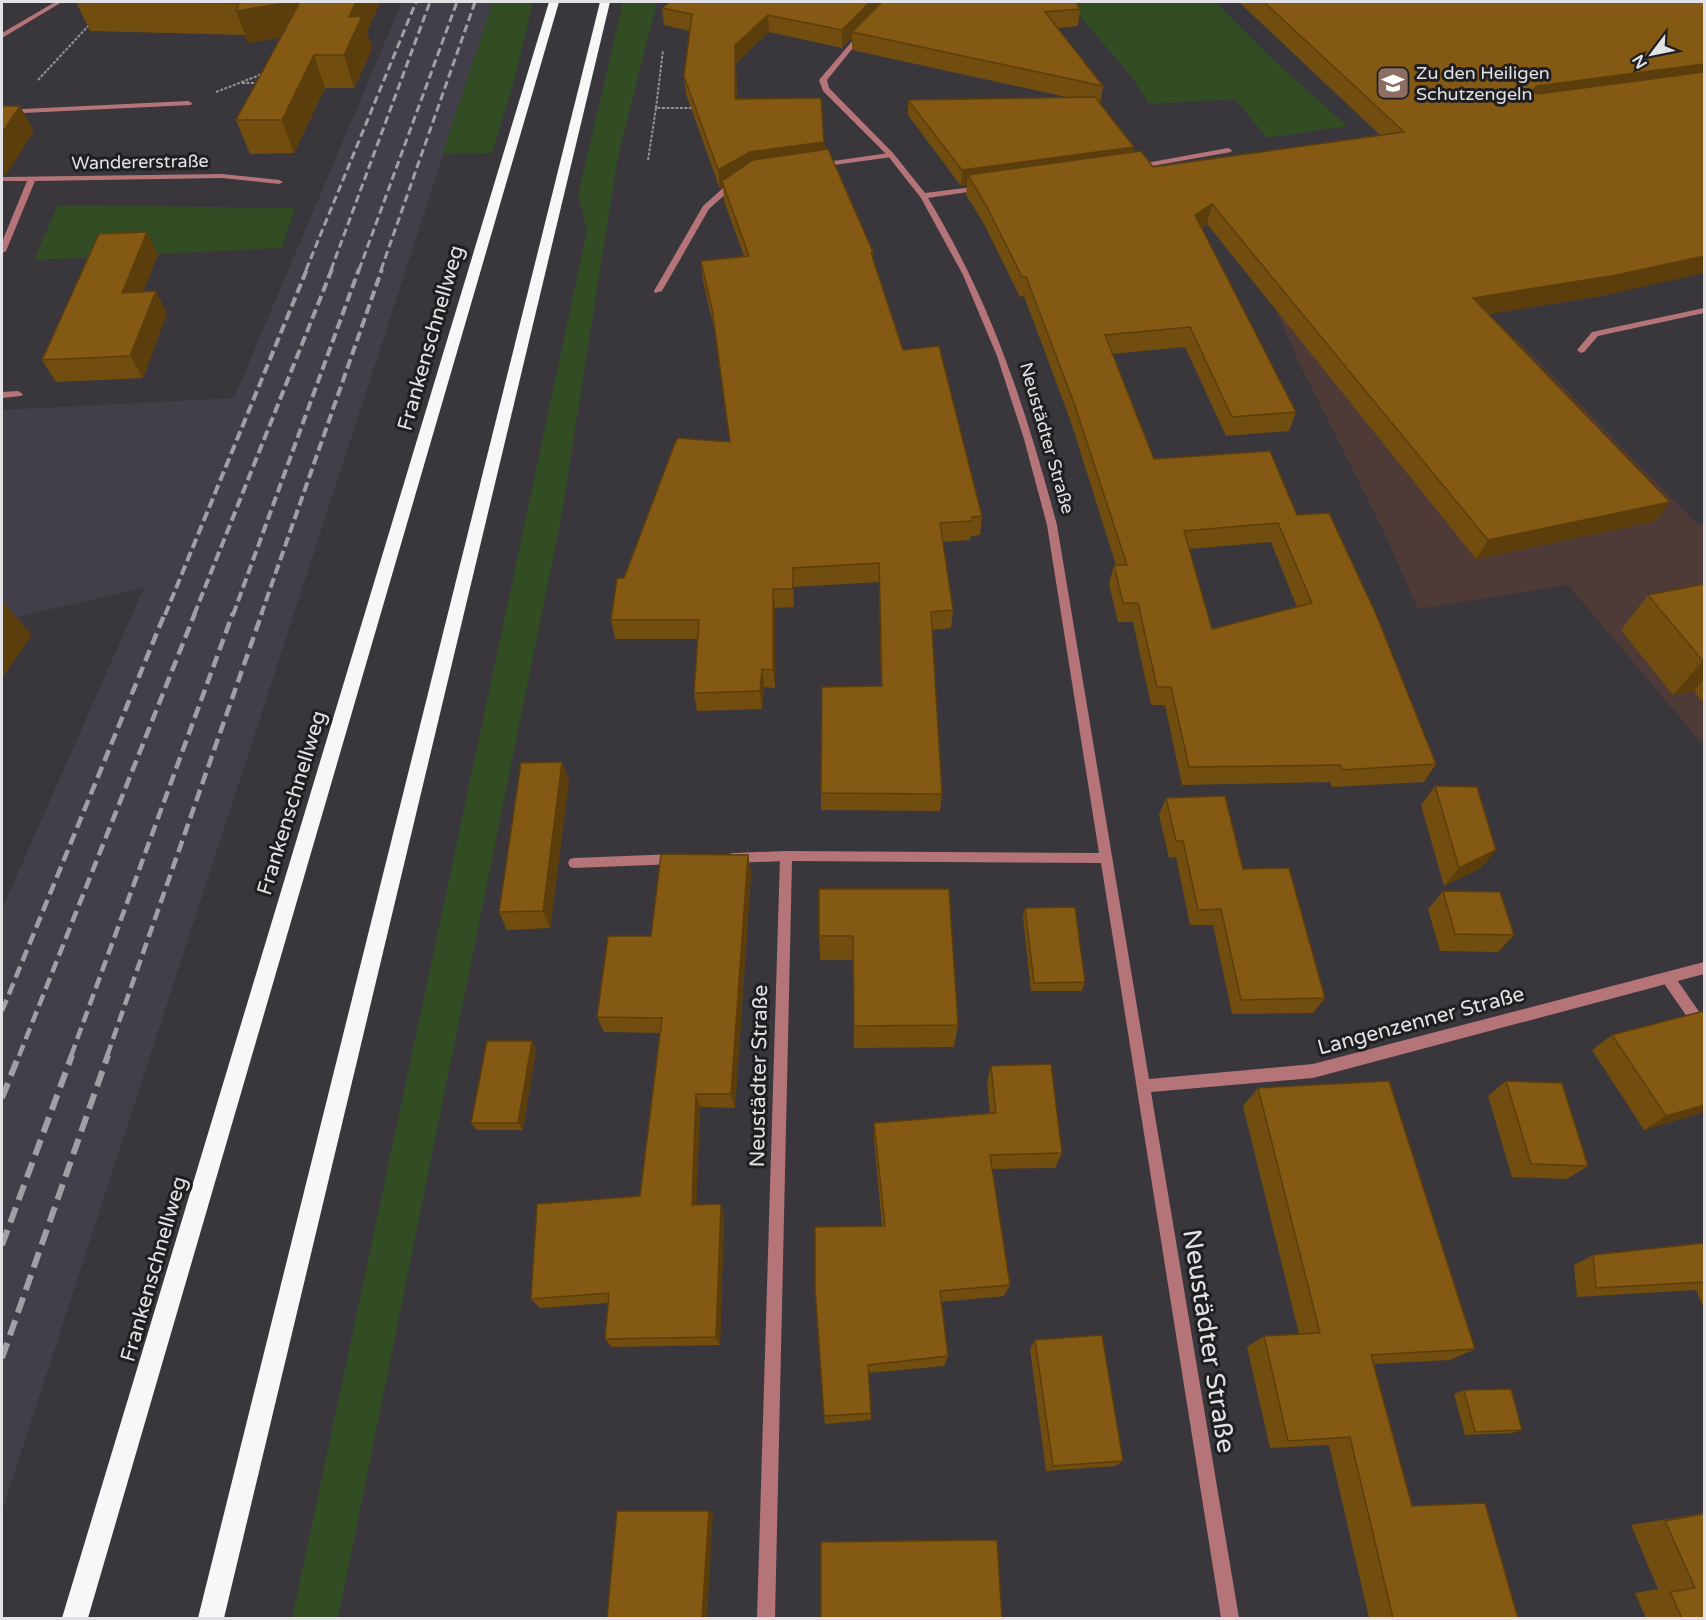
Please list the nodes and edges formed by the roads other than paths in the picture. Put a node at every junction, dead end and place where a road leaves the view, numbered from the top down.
1 (59, 2) edge
2 (554, 2) edge
3 (605, 2) edge
4 (869, 26) edge
5 (2, 36) edge
6 (188, 103) road end
7 (5, 112) edge
8 (1228, 150) dead end
9 (889, 155) junction
10 (813, 166) edge
11 (1122, 168) edge
12 (32, 178) junction
13 (743, 178) edge
14 (2, 179) edge
15 (279, 182) dead end
16 (994, 186) edge
17 (923, 196) junction
18 (2, 251) edge
19 (658, 291) dead end
20 (1704, 311) edge
21 (1581, 350) dead end
22 (18, 394) dead end
23 (2, 395) edge
24 (786, 856) junction
25 (715, 858) edge
26 (1107, 858) junction
27 (692, 859) edge
28 (574, 863) dead end
29 (1704, 968) edge
30 (1668, 978) junction
31 (1704, 1030) edge
32 (1143, 1086) junction
33 (75, 1618) edge
34 (212, 1618) edge
35 (766, 1618) edge
36 (1230, 1618) edge

1 - 5 street
2 - 33 highway, Frankenschnellweg
3 - 34 highway
4 - 9 street, Neustädter Straße
6 - 7 street
8 - 11 street
9 - 10 street
9 - 17 street, Neustädter Straße
12 - 14 street, Wandererstraße
12 - 15 street, Wandererstraße
12 - 18 street
13 - 19 street
16 - 17 street
17 - 26 street, Neustädter Straße
20 - 21 street
22 - 23 street
24 - 25 street
24 - 26 street
24 - 35 street, Neustädter Straße
26 - 32 street, Neustädter Straße
27 - 28 street
29 - 30 street, Langenzenner Straße
30 - 31 street
30 - 32 street, Langenzenner Straße
32 - 36 street, Neustädter Straße

